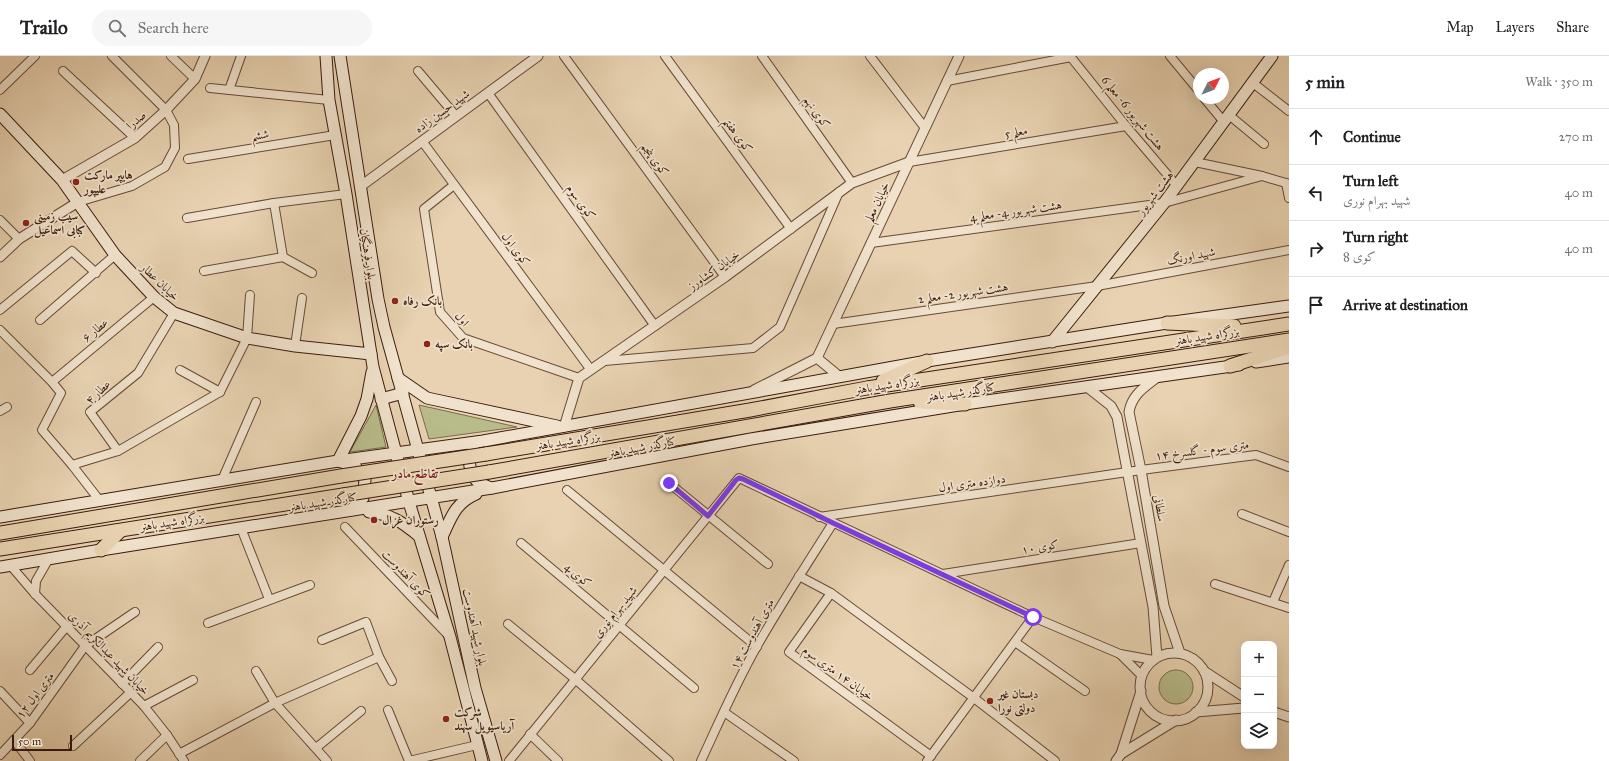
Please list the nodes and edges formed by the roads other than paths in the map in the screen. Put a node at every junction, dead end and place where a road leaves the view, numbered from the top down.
1 (35, 56) edge
2 (112, 56) edge
3 (171, 56) edge
4 (205, 56) edge
5 (241, 56) edge
6 (326, 56) edge
7 (340, 56) edge
8 (538, 56) edge
9 (564, 56) edge
10 (665, 56) edge
11 (762, 56) edge
12 (870, 56) edge
13 (959, 56) edge
14 (1170, 56) edge
15 (1071, 57) edge
16 (1268, 58) edge
17 (63, 71) dead end
18 (418, 71) dead end
19 (195, 79) junction
20 (947, 81) junction
21 (1253, 82) junction
22 (1193, 84) edge
23 (210, 88) dead end
24 (0, 90) edge
25 (229, 90) junction
26 (488, 93) junction
27 (329, 100) junction
28 (1211, 104) edge
29 (166, 110) junction
30 (1289, 111) edge
31 (0, 114) edge
32 (456, 116) junction
33 (1226, 118) junction
34 (1126, 126) junction
35 (925, 128) junction
36 (335, 135) junction
37 (135, 138) junction
38 (422, 141) junction
39 (1264, 144) dead end
40 (188, 158) dead end
41 (909, 162) junction
42 (1195, 162) junction
43 (1262, 176) junction
44 (62, 180) junction
45 (852, 183) junction
46 (1288, 184) edge
47 (454, 185) junction
48 (361, 186) junction
49 (1177, 186) junction
50 (839, 192) junction
51 (346, 194) junction
52 (1289, 198) edge
53 (78, 202) junction
54 (274, 203) junction
55 (1164, 203) junction
56 (187, 218) dead end
57 (0, 220) edge
58 (791, 229) junction
59 (19, 239) junction
60 (871, 243) junction
61 (1289, 250) edge
62 (115, 255) junction
63 (0, 256) edge
64 (283, 257) junction
65 (204, 270) dead end
66 (96, 273) junction
67 (312, 273) dead end
68 (725, 277) junction
69 (1097, 286) junction
70 (154, 296) junction
71 (250, 296) dead end
72 (302, 298) dead end
73 (1289, 306) edge
74 (0, 310) edge
75 (174, 313) junction
76 (40, 320) dead end
77 (1167, 323) junction
78 (833, 324) junction
79 (1289, 324) edge
80 (655, 326) junction
81 (1266, 327) junction
82 (0, 330) edge
83 (247, 338) junction
84 (1289, 340) edge
85 (1052, 342) junction
86 (295, 346) junction
87 (1289, 347) edge
88 (371, 354) junction
89 (1289, 357) edge
90 (817, 358) junction
91 (605, 361) junction
92 (927, 361) junction
93 (1230, 366) junction
94 (373, 368) junction
95 (180, 370) dead end
96 (591, 370) junction
97 (1159, 376) junction
98 (840, 377) junction
99 (398, 378) junction
100 (579, 378) junction
101 (52, 382) junction
102 (1087, 387) junction
103 (867, 388) junction
104 (220, 392) junction
105 (403, 393) junction
106 (747, 394) junction
107 (381, 399) junction
108 (890, 401) junction
109 (256, 402) dead end
110 (965, 404) junction
111 (564, 427) junction
112 (483, 441) junction
113 (418, 450) junction
114 (118, 451) junction
115 (397, 454) junction
116 (338, 461) junction
117 (72, 465) junction
118 (1289, 467) edge
119 (1141, 470) junction
120 (1128, 472) junction
121 (222, 480) junction
122 (669, 483) dead end
123 (492, 488) junction
124 (567, 490) dead end
125 (431, 498) junction
126 (100, 501) junction
127 (409, 502) junction
128 (351, 510) junction
129 (1242, 514) dead end
130 (0, 516) edge
131 (708, 516) junction
132 (819, 517) junction
133 (833, 523) junction
134 (345, 527) dead end
135 (242, 528) junction
136 (120, 531) junction
137 (1289, 532) edge
138 (0, 533) edge
139 (420, 536) junction
140 (442, 538) junction
141 (521, 543) dead end
142 (1141, 543) junction
143 (0, 549) edge
144 (101, 550) junction
145 (48, 560) junction
146 (768, 564) dead end
147 (1289, 565) edge
148 (6, 567) edge
149 (664, 570) junction
150 (943, 574) junction
151 (799, 576) junction
152 (1215, 584) dead end
153 (310, 585) dead end
154 (831, 593) junction
155 (35, 594) junction
156 (269, 599) junction
157 (1273, 602) junction
158 (1289, 608) edge
159 (135, 612) dead end
160 (1033, 617) junction
161 (208, 623) dead end
162 (508, 624) dead end
163 (619, 625) junction
164 (67, 626) junction
165 (450, 637) junction
166 (322, 640) dead end
167 (1015, 642) junction
168 (85, 646) junction
169 (158, 647) dead end
170 (757, 647) junction
171 (1180, 653) junction
172 (1120, 654) junction
173 (379, 657) junction
174 (1155, 658) junction
175 (30, 670) dead end
176 (256, 671) dead end
177 (1204, 671) junction
178 (1142, 676) junction
179 (575, 679) junction
180 (193, 680) dead end
181 (392, 680) dead end
182 (122, 684) junction
183 (475, 688) junction
184 (694, 688) dead end
185 (0, 691) edge
186 (463, 691) junction
187 (1085, 691) dead end
188 (1141, 691) junction
189 (130, 693) junction
190 (1241, 695) edge
191 (974, 698) junction
192 (275, 703) junction
193 (144, 706) junction
194 (1241, 708) edge
195 (388, 710) dead end
196 (361, 712) dead end
197 (724, 712) junction
198 (1196, 712) junction
199 (1277, 713) edge
200 (1289, 717) edge
201 (1176, 720) junction
202 (30, 723) junction
203 (530, 734) junction
204 (167, 735) junction
205 (14, 740) junction
206 (477, 745) junction
207 (73, 746) dead end
208 (316, 748) junction
209 (0, 755) edge
210 (1119, 757) edge
211 (181, 758) edge
212 (929, 758) edge
213 (30, 761) edge
214 (140, 761) edge
215 (327, 761) edge
216 (409, 761) edge
217 (482, 761) edge
218 (496, 761) edge
219 (509, 761) edge
220 (558, 761) edge
221 (669, 761) edge
222 (701, 761) edge
223 (794, 761) edge
224 (1055, 761) edge

1 - 24 street
2 - 29 street
3 - 19 street
4 - 19 street, صدرا
5 - 25 street
6 - 27 main road, بلوار فرهنگیان
7 - 48 main road, بلوار فرهنگیان
8 - 26 street, شهید حسین زاده
9 - 68 street, کوی پنجم
10 - 58 street, کوی هفتم
11 - 45 street, کوی نهم
12 - 35 street
13 - 20 street, خیابان معلم
14 - 22 street
15 - 20 street
15 - 34 street, هشت شهریور 6- معلم 6
16 - 21 main road, هشت شهریور
17 - 37 street
18 - 32 street
19 - 29 street, صدرا
20 - 35 street, خیابان معلم
21 - 30 street
21 - 33 main road, هشت شهریور
23 - 25 street
25 - 27 street
26 - 32 street, شهید حسین زاده
26 - 80 street, کوی سوم
27 - 36 main road, بلوار فرهنگیان
28 - 33 street
29 - 37 street, صدرا
29 - 53 street
31 - 44 main road, خیابان عطار
32 - 38 street, شهید حسین زاده
33 - 39 street
33 - 42 main road, هشت شهریور
34 - 41 street, معلم 5
34 - 49 street, هشت شهریور 6- معلم 6
35 - 41 street, خیابان معلم
36 - 40 street, ششم
36 - 51 main road, بلوار فرهنگیان
37 - 44 street, صدرا
38 - 47 street, کوی اول
38 - 48 street, شهید حسین زاده
41 - 45 street, خیابان کشاورز
41 - 60 street, خیابان معلم
42 - 43 street
42 - 49 main road, هشت شهریور
43 - 46 street
43 - 55 street, هشت شهریور 4- معلم 4
44 - 53 main road, خیابان عطار
45 - 50 street, خیابان کشاورز
46 - 52 street
47 - 96 street, کوی اول
47 - 100 street, اول
48 - 99 main road, بلوار فرهنگیان
49 - 55 main road, هشت شهریور
50 - 58 street, خیابان کشاورز
50 - 91 street
51 - 54 street
51 - 88 main road, بلوار فرهنگیان
53 - 59 street
53 - 62 main road, خیابان عطار
54 - 56 street
54 - 64 street
55 - 60 street, هشت شهریور 4- معلم 4
55 - 69 main road, هشت شهریور
57 - 59 street
58 - 68 street, خیابان کشاورز
59 - 63 street
60 - 78 street, خیابان معلم
61 - 69 street, شهید اورنگ
62 - 66 street
62 - 70 main road, خیابان عطار
64 - 65 street
64 - 67 street
66 - 74 street
66 - 76 street
68 - 80 street, خیابان کشاورز
69 - 78 street, هشت شهریور 2- معلم 2
69 - 85 main road, هشت شهریور
70 - 75 main road, خیابان عطار
70 - 101 street, عطار ۶
71 - 83 street
72 - 86 street
73 - 77 main road
75 - 83 main road, خیابان عطار
75 - 114 street, عطار ۴
77 - 81 highway
77 - 85 main road
78 - 90 street, خیابان معلم
79 - 81 highway, بزرگراه شهید باهنر
80 - 91 street, خیابان کشاورز
81 - 103 highway, بزرگراه شهید باهنر
82 - 101 street
83 - 86 main road, خیابان عطار
83 - 104 street
84 - 108 highway, بزرگراه شهید باهنر
85 - 92 main road
86 - 88 main road, خیابان عطار
87 - 93 highway
88 - 94 main road, بلوار فرهنگیان
89 - 93 main road, کنارگذر شهید باهنر
90 - 98 street
90 - 106 street
91 - 96 street, خیابان کشاورز
92 - 98 main road
92 - 103 highway
93 - 97 main road, کنارگذر شهید باهنر
94 - 107 main road, بلوار فرهنگیان
94 - 116 main road
95 - 104 street
96 - 100 street, خیابان کشاورز
97 - 102 main road, کنارگذر شهید باهنر
97 - 119 street, سلطانی
98 - 106 main road
99 - 105 main road, بلوار فرهنگیان
99 - 111 main road
100 - 111 street
101 - 117 street
102 - 110 main road, کنارگذر شهید باهنر
102 - 120 street, سلطانی
103 - 138 highway, بزرگراه شهید باهنر, bridge
104 - 114 street
105 - 107 main road
105 - 113 main road, بلوار فرهنگیان
106 - 111 main road
107 - 115 main road, بلوار فرهنگیان
108 - 110 highway
108 - 136 highway, بزرگراه شهید باهنر, bridge
109 - 121 street
110 - 123 main road, کنارگذر شهید باهنر
111 - 112 main road
112 - 113 main road
112 - 123 main road
113 - 115 main road
113 - 125 main road, بلوار فرهنگیان
114 - 117 street
115 - 116 main road
115 - 127 main road, بلوار فرهنگیان
116 - 121 main road
116 - 128 main road
117 - 126 street
118 - 119 street, ۱۴ متری سوم - گلسرخ
119 - 120 street, ۱۴ متری سوم - گلسرخ
119 - 171 street, سلطانی
120 - 132 street, دوازده متری اول
120 - 142 street, سلطانی
121 - 126 main road
122 - 131 street
123 - 125 main road, کنارگذر شهید باهنر
123 - 140 main road
124 - 149 street
125 - 127 main road, کنارگذر شهید باهنر
125 - 140 main road, بلوار شهید آهندوست
126 - 130 main road
127 - 128 main road, کنارگذر شهید باهنر
127 - 139 main road
128 - 135 main road, کنارگذر شهید باهنر
128 - 139 main road
129 - 137 street
131 - 132 street, شهید بهرام نوری
131 - 146 street
131 - 149 street, شهید بهرام نوری
132 - 133 street
133 - 150 street
133 - 151 street, ۱۴ متری آهندوست
134 - 165 street, کوی آهندوست
135 - 144 main road, کنارگذر شهید باهنر
135 - 156 street
136 - 143 highway, بزرگراه شهید باهنر
136 - 144 highway
139 - 165 main road
140 - 183 main road, بلوار شهید آهندوست
141 - 163 street, کوی 4
142 - 150 street, کوی ۱۰
142 - 174 street, سلطانی
144 - 145 main road, کنارگذر شهید باهنر
145 - 148 main road, کنارگذر شهید باهنر
145 - 155 street
147 - 157 street
148 - 155 street, خیابان شهید عبدالکریم آذری
149 - 163 street, شهید بهرام نوری
149 - 170 street
150 - 160 street
151 - 154 street
151 - 170 street, ۱۴ متری آهندوست
152 - 157 street
153 - 156 street
154 - 191 street
154 - 212 street, خیابان ۱۴ متری سوم
155 - 164 street, خیابان شهید عبدالکریم آذری
156 - 161 street
157 - 158 street
159 - 168 street
160 - 167 street
160 - 172 street
162 - 179 street
163 - 179 street, شهید بهرام نوری
163 - 184 street, کوی 4
164 - 168 street, خیابان شهید عبدالکریم آذری
164 - 175 street
165 - 186 main road
166 - 173 street
167 - 187 street
167 - 191 street
168 - 182 street, خیابان شهید عبدالکریم آذری
168 - 202 street, ۱۲ متری اول
169 - 182 street
170 - 197 street, ۱۴ متری آهندوست
171 - 174 street
171 - 177 street
172 - 174 street
172 - 178 street
173 - 181 street
173 - 192 street
174 - 178 street
176 - 192 street
177 - 190 street
177 - 198 street
178 - 188 street
179 - 203 street, شهید بهرام نوری
179 - 221 street
180 - 193 street
182 - 189 street, خیابان شهید عبدالکریم آذری
183 - 186 main road
183 - 218 main road, بلوار شهید آهندوست
185 - 202 street
186 - 206 main road
188 - 201 street
188 - 210 street
189 - 193 street, خیابان شهید عبدالکریم آذری
189 - 207 street
191 - 212 street
191 - 224 street
192 - 208 street
192 - 211 street
193 - 204 street, خیابان شهید عبدالکریم آذری
194 - 198 street
195 - 216 street
196 - 208 street
197 - 222 street, ۱۴ متری آهندوست
197 - 223 street
198 - 201 street
199 - 200 street
201 - 210 street
202 - 205 street, ۱۲ متری اول
203 - 219 street, شهید بهرام نوری
203 - 220 street
204 - 211 street, خیابان شهید عبدالکریم آذری
204 - 214 street
205 - 209 street, ۱۲ متری اول
205 - 213 street
206 - 216 street
206 - 217 main road
208 - 215 street

